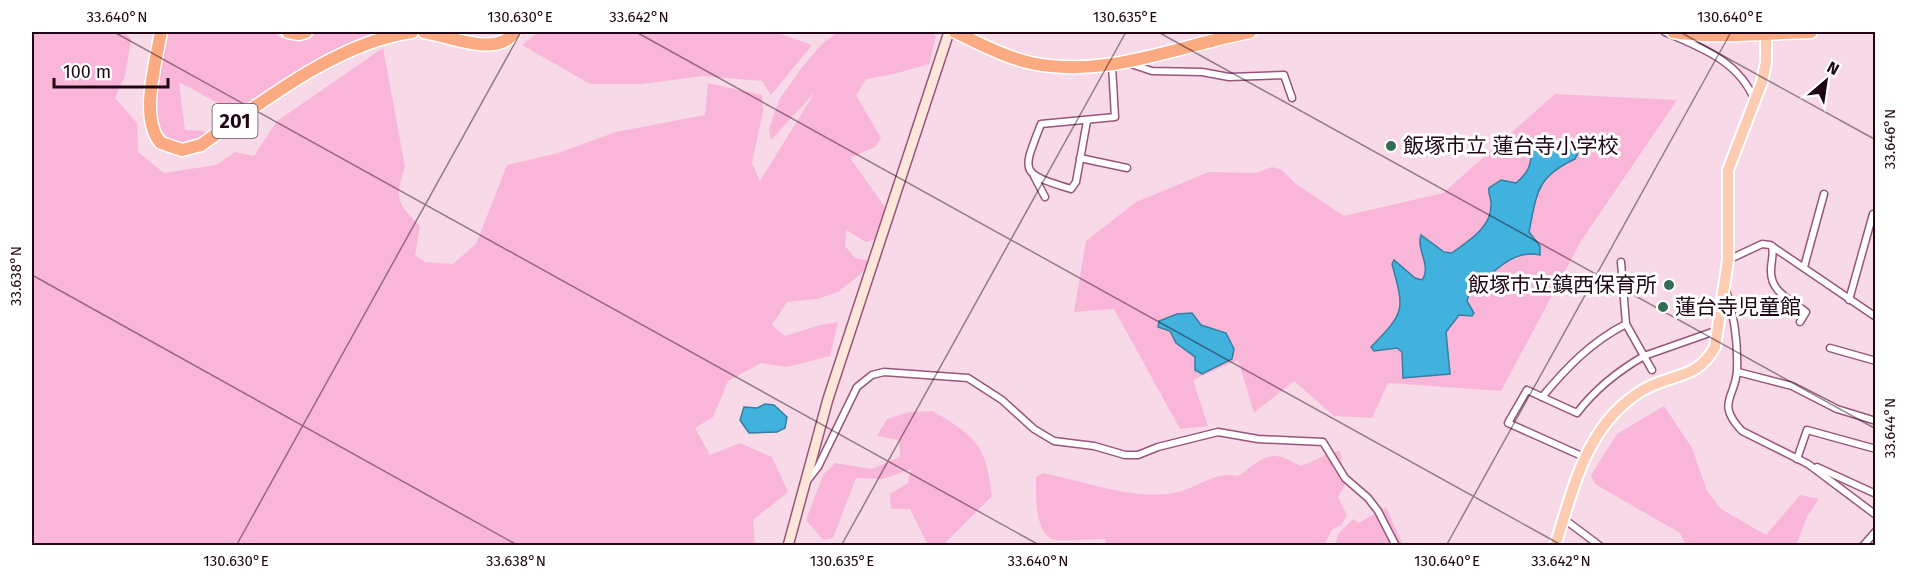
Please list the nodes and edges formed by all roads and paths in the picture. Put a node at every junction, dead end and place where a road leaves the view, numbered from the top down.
1 (161, 32) edge
2 (288, 32) edge
3 (306, 32) edge
4 (412, 32) edge
5 (424, 32) edge
6 (515, 32) edge
7 (949, 32) edge
8 (955, 32) edge
9 (1250, 32) edge
10 (1665, 32) edge
11 (1673, 32) edge
12 (1766, 32) edge
13 (1810, 32) edge
14 (1127, 62) junction
15 (1112, 66) junction
16 (1292, 98) dead end
17 (1755, 101) junction
18 (1087, 122) junction
19 (1080, 158) junction
20 (1127, 168) dead end
21 (1033, 175) junction
22 (1824, 194) dead end
23 (1045, 197) dead end
24 (1875, 215) edge
25 (1772, 246) junction
26 (1728, 260) junction
27 (1622, 262) dead end
28 (1804, 267) junction
29 (1725, 287) junction
30 (1849, 300) junction
31 (1875, 317) edge
32 (1800, 322) dead end
33 (1626, 324) junction
34 (1719, 330) junction
35 (1830, 348) dead end
36 (1644, 356) junction
37 (1875, 361) edge
38 (1652, 370) dead end
39 (1737, 372) junction
40 (1542, 397) junction
41 (1875, 421) edge
42 (1875, 449) edge
43 (1584, 457) junction
44 (1797, 459) junction
45 (1808, 464) junction
46 (1875, 483) edge
47 (803, 486) junction
48 (1875, 494) edge
49 (1875, 515) edge
50 (1564, 519) junction
51 (1875, 531) edge
52 (788, 546) edge
53 (1396, 546) edge
54 (1555, 546) edge
55 (1600, 546) edge
56 (1863, 546) edge

1 - 4 highway, 201
2 - 3 highway
5 - 6 highway
7 - 47 street
8 - 15 highway
9 - 14 highway
10 - 17 street
11 - 12 highway
12 - 13 highway
12 - 17 main road
14 - 15 highway
14 - 16 street
15 - 18 street
17 - 26 main road
18 - 19 street
18 - 21 street
19 - 20 street
19 - 21 street
21 - 23 street
22 - 28 street
24 - 30 street
25 - 26 street
25 - 28 street
25 - 32 street
26 - 29 main road
27 - 33 street
28 - 30 street
29 - 34 main road
29 - 39 street
30 - 31 street
33 - 36 street
33 - 40 street
34 - 36 street
34 - 43 main road
35 - 37 street
36 - 38 street
36 - 40 street
39 - 41 street
39 - 44 street
40 - 43 street
42 - 44 street
43 - 50 main road
44 - 45 street
45 - 48 street
45 - 49 street
46 - 48 street
47 - 52 street
47 - 53 street
50 - 54 main road
50 - 55 street
51 - 56 street

